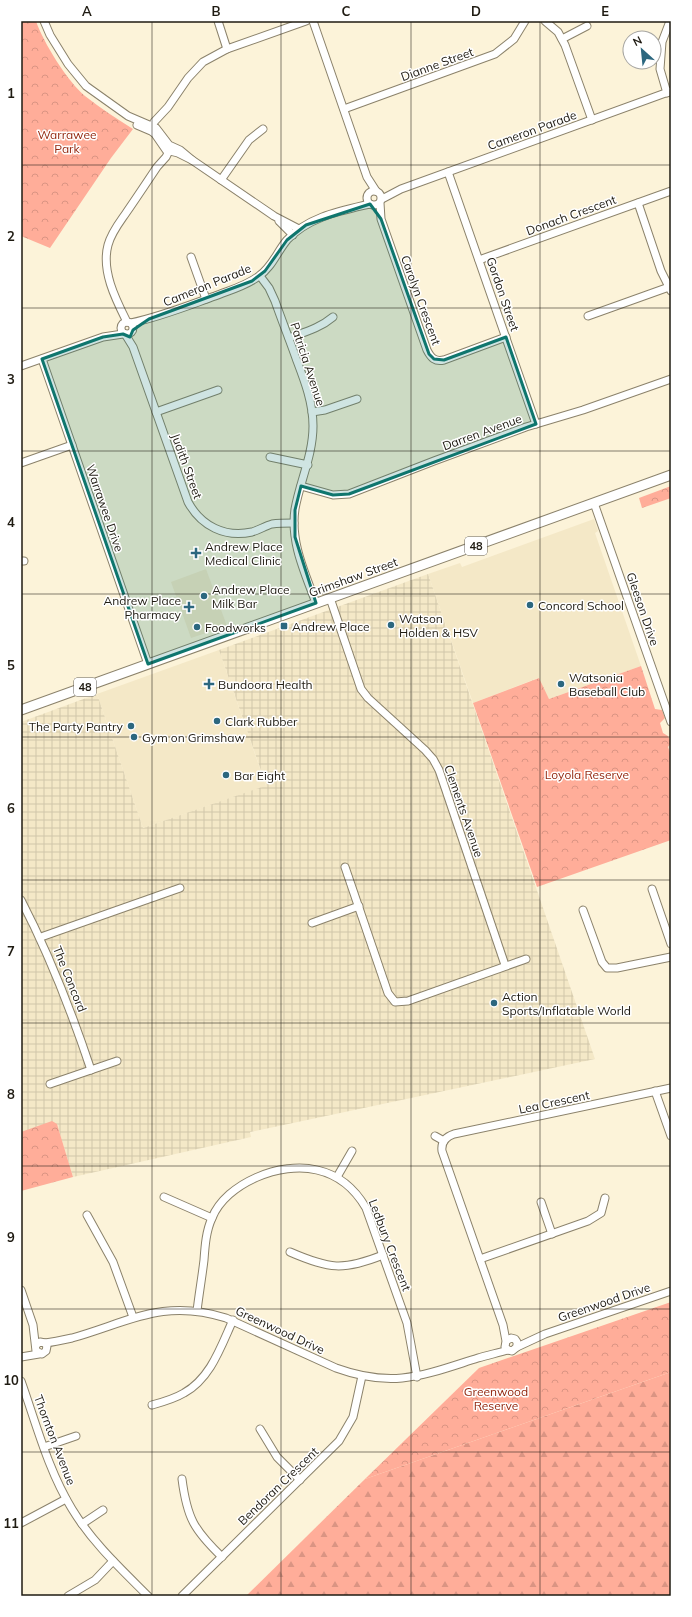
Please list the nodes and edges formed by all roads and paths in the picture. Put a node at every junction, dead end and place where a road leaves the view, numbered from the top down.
1 (44, 21) edge
2 (218, 21) edge
3 (306, 21) edge
4 (313, 21) edge
5 (525, 21) edge
6 (545, 21) edge
7 (670, 21) edge
8 (587, 26) dead end
9 (562, 39) junction
10 (227, 49) junction
11 (670, 91) edge
12 (344, 109) junction
13 (592, 120) junction
14 (153, 128) junction
15 (263, 129) dead end
16 (168, 149) junction
17 (448, 172) junction
18 (222, 180) junction
19 (671, 191) edge
20 (374, 198) junction
21 (638, 203) junction
22 (274, 216) junction
23 (299, 229) junction
24 (293, 235) junction
25 (191, 257) dead end
26 (479, 260) junction
27 (260, 276) junction
28 (670, 289) edge
29 (206, 299) junction
30 (333, 316) dead end
31 (588, 316) dead end
32 (127, 328) junction
33 (289, 338) junction
34 (506, 338) junction
35 (42, 359) junction
36 (21, 366) edge
37 (671, 379) edge
38 (218, 390) dead end
39 (357, 399) dead end
40 (156, 412) junction
41 (312, 412) junction
42 (536, 424) junction
43 (72, 445) junction
44 (270, 457) dead end
45 (21, 463) edge
46 (308, 465) junction
47 (671, 475) edge
48 (301, 486) junction
49 (594, 503) junction
50 (294, 523) junction
51 (330, 598) junction
52 (316, 603) junction
53 (148, 664) junction
54 (22, 708) edge
55 (671, 722) edge
56 (345, 867) dead end
57 (180, 888) dead end
58 (652, 889) dead end
59 (21, 900) edge
60 (359, 906) junction
61 (583, 910) dead end
62 (312, 923) dead end
63 (41, 937) junction
64 (671, 944) edge
65 (671, 957) edge
66 (526, 959) dead end
67 (505, 966) junction
68 (117, 1061) dead end
69 (91, 1070) junction
70 (50, 1084) dead end
71 (671, 1088) edge
72 (655, 1091) junction
73 (435, 1136) dead end
74 (671, 1136) edge
75 (444, 1141) junction
76 (352, 1151) dead end
77 (337, 1178) junction
78 (164, 1197) dead end
79 (605, 1198) dead end
80 (541, 1202) dead end
81 (87, 1215) dead end
82 (212, 1218) junction
83 (552, 1234) junction
84 (290, 1252) dead end
85 (384, 1255) junction
86 (480, 1259) junction
87 (21, 1290) edge
88 (671, 1291) edge
89 (197, 1311) junction
90 (133, 1317) junction
91 (233, 1320) junction
92 (33, 1325) junction
93 (545, 1334) junction
94 (70, 1338) junction
95 (509, 1342) junction
96 (44, 1343) junction
97 (36, 1346) junction
98 (46, 1351) junction
99 (39, 1354) junction
100 (21, 1356) edge
101 (362, 1376) junction
102 (417, 1377) junction
103 (21, 1381) edge
104 (152, 1405) dead end
105 (260, 1429) dead end
106 (76, 1436) dead end
107 (44, 1447) junction
108 (182, 1479) dead end
109 (300, 1480) junction
110 (66, 1499) junction
111 (103, 1510) dead end
112 (21, 1523) edge
113 (82, 1524) junction
114 (222, 1557) junction
115 (113, 1561) junction
116 (68, 1596) edge
117 (148, 1596) edge
118 (182, 1596) edge

1 - 14 street
2 - 10 street
3 - 10 street
4 - 12 street, Carolyn Crescent
5 - 12 street, Dianne Street
6 - 9 street
7 - 11 street
8 - 9 street
9 - 13 street
10 - 14 street
11 - 13 street, Cameron Parade
12 - 20 street, Carolyn Crescent
13 - 17 street, Cameron Parade
14 - 16 street
15 - 18 street
16 - 18 street
16 - 32 street, Judith Street
17 - 20 street, Cameron Parade
17 - 26 street, Gordon Street
18 - 22 street
19 - 21 street, Donach Crescent
20 - 23 street, Cameron Parade
20 - 34 street, Carolyn Crescent
21 - 26 street, Donach Crescent
21 - 28 street
22 - 23 street
22 - 24 street
23 - 24 street, Cameron Parade
24 - 27 street, Cameron Parade
25 - 29 street
26 - 34 street, Gordon Street
27 - 29 street, Cameron Parade
27 - 33 street, Patricia Avenue
28 - 31 street
29 - 32 street, Cameron Parade
30 - 33 street
32 - 35 street, Cameron Parade
32 - 40 street, Judith Street
33 - 41 street, Patricia Avenue
34 - 42 street, Gordon Street
35 - 36 street, Cameron Parade
35 - 43 street, Warrawee Drive
37 - 42 street, Darren Avenue
38 - 40 street
39 - 41 street
40 - 50 street, Judith Street
41 - 46 street, Patricia Avenue
42 - 48 street, Darren Avenue
43 - 45 street
43 - 53 street, Warrawee Drive
44 - 46 street
46 - 48 street, Patricia Avenue
47 - 49 main road, Grimshaw Street / 48
48 - 50 street, Patricia Avenue
49 - 51 main road, Grimshaw Street / 48
49 - 55 street, Gleeson Drive
50 - 52 street, Patricia Avenue
51 - 52 main road, Grimshaw Street / 48
51 - 67 street, Clements Avenue
52 - 53 main road, Grimshaw Street / 48
53 - 54 main road, Grimshaw Street / 48
56 - 60 street
57 - 63 street
58 - 64 street
59 - 63 street, The Concord
60 - 62 street
60 - 67 street
61 - 65 street
63 - 69 street, The Concord
66 - 67 street
68 - 69 street
69 - 70 street
71 - 72 street, Lea Crescent
72 - 74 street
72 - 75 street, Lea Crescent
73 - 75 street
75 - 86 street
76 - 77 street
77 - 82 street, Ledbury Crescent
77 - 85 street, Ledbury Crescent
78 - 82 street
79 - 83 street
80 - 83 street
81 - 90 street
82 - 89 street, Ledbury Crescent
83 - 86 street
84 - 85 street
85 - 102 street, Ledbury Crescent
86 - 95 street
87 - 92 street
88 - 93 street, Greenwood Drive
89 - 90 street, Greenwood Drive
89 - 91 street, Greenwood Drive
90 - 94 street, Greenwood Drive
91 - 101 street, Greenwood Drive
91 - 104 street
92 - 96 street
92 - 97 street
93 - 95 street, Greenwood Drive
93 - 95 street, Greenwood Drive
94 - 96 street, Greenwood Drive
94 - 98 street, Greenwood Drive
95 - 102 street, Greenwood Drive
96 - 97 street
96 - 98 street
97 - 99 street
97 - 100 street
98 - 99 street
99 - 100 street
101 - 102 street, Greenwood Drive
101 - 109 street, Bendoran Crescent
103 - 107 street, Thornton Avenue
105 - 109 street
106 - 107 street
107 - 110 street, Thornton Avenue
108 - 114 street
109 - 114 street, Bendoran Crescent
110 - 112 street
110 - 113 street, Thornton Avenue
111 - 113 street
113 - 115 street, Thornton Avenue
114 - 118 street, Bendoran Crescent
115 - 116 street
115 - 117 street, Thornton Avenue

